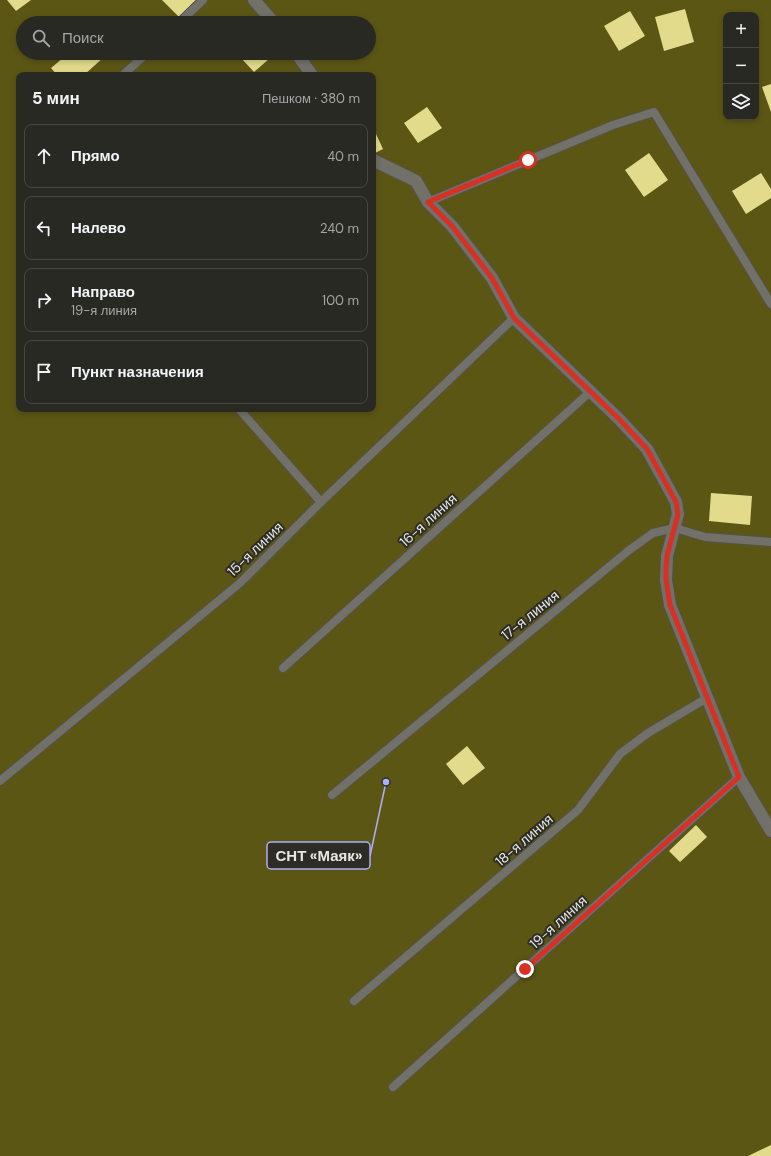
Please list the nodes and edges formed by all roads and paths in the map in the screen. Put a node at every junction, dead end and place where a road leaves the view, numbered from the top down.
1 (203, 0) edge
2 (254, 0) edge
3 (186, 16) edge
4 (268, 16) edge
5 (139, 60) edge
6 (301, 60) edge
7 (126, 72) edge
8 (310, 72) edge
9 (376, 161) edge
10 (428, 202) junction
11 (771, 304) edge
12 (514, 318) junction
13 (590, 392) junction
14 (242, 412) edge
15 (321, 502) junction
16 (675, 528) junction
17 (771, 542) edge
18 (283, 668) dead end
19 (707, 698) junction
20 (739, 777) junction
21 (0, 782) edge
22 (332, 794) dead end
23 (771, 831) edge
24 (354, 1001) dead end
25 (394, 1087) dead end

1 - 3 lane
2 - 4 street
5 - 7 lane
6 - 8 street
9 - 10 street
10 - 11 lane
10 - 12 street
12 - 13 street
12 - 15 lane, 15-я линия
13 - 16 street
13 - 18 lane, 16-я линия
14 - 15 lane
15 - 21 lane, 15-я линия
16 - 17 lane, 17-я линия
16 - 19 street
16 - 22 lane, 17-я линия
19 - 20 street
19 - 24 lane, 18-я линия
20 - 23 street
20 - 25 lane, 19-я линия

